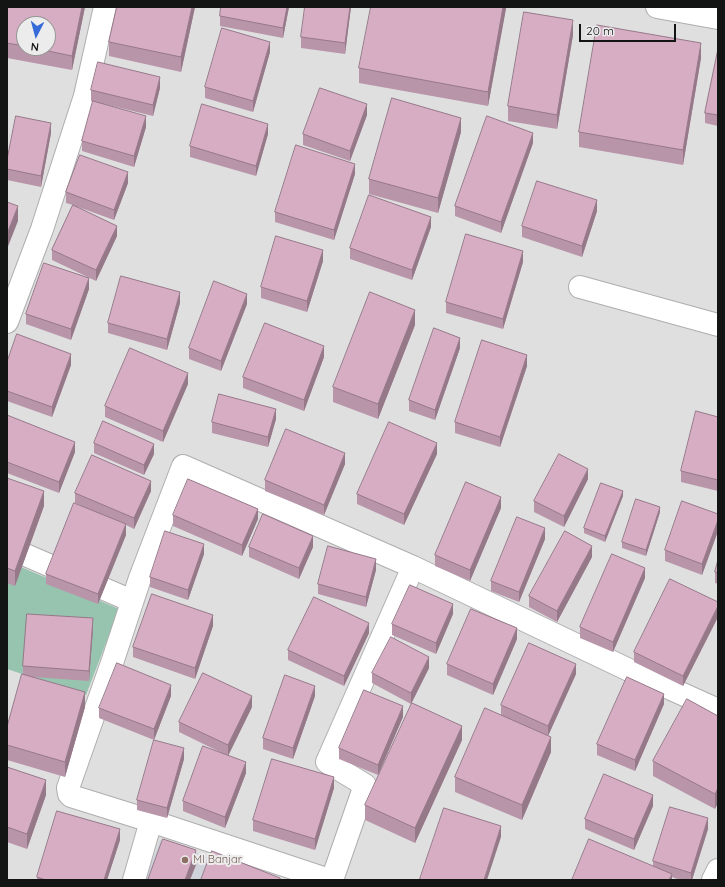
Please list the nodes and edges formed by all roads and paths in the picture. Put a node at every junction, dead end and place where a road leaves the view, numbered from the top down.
1 (105, 7) edge
2 (657, 7) edge
3 (718, 18) edge
4 (580, 287) dead end
5 (7, 322) edge
6 (718, 325) edge
7 (7, 547) edge
8 (413, 567) junction
9 (132, 601) junction
10 (718, 710) edge
11 (151, 821) junction
12 (718, 870) edge
13 (134, 880) edge
14 (329, 880) edge
15 (332, 880) edge
16 (713, 880) edge

1 - 5 street
2 - 3 street
4 - 6 street
7 - 9 street
8 - 9 street
8 - 10 street
8 - 15 street
9 - 11 street
11 - 13 street
11 - 14 street
12 - 16 street

